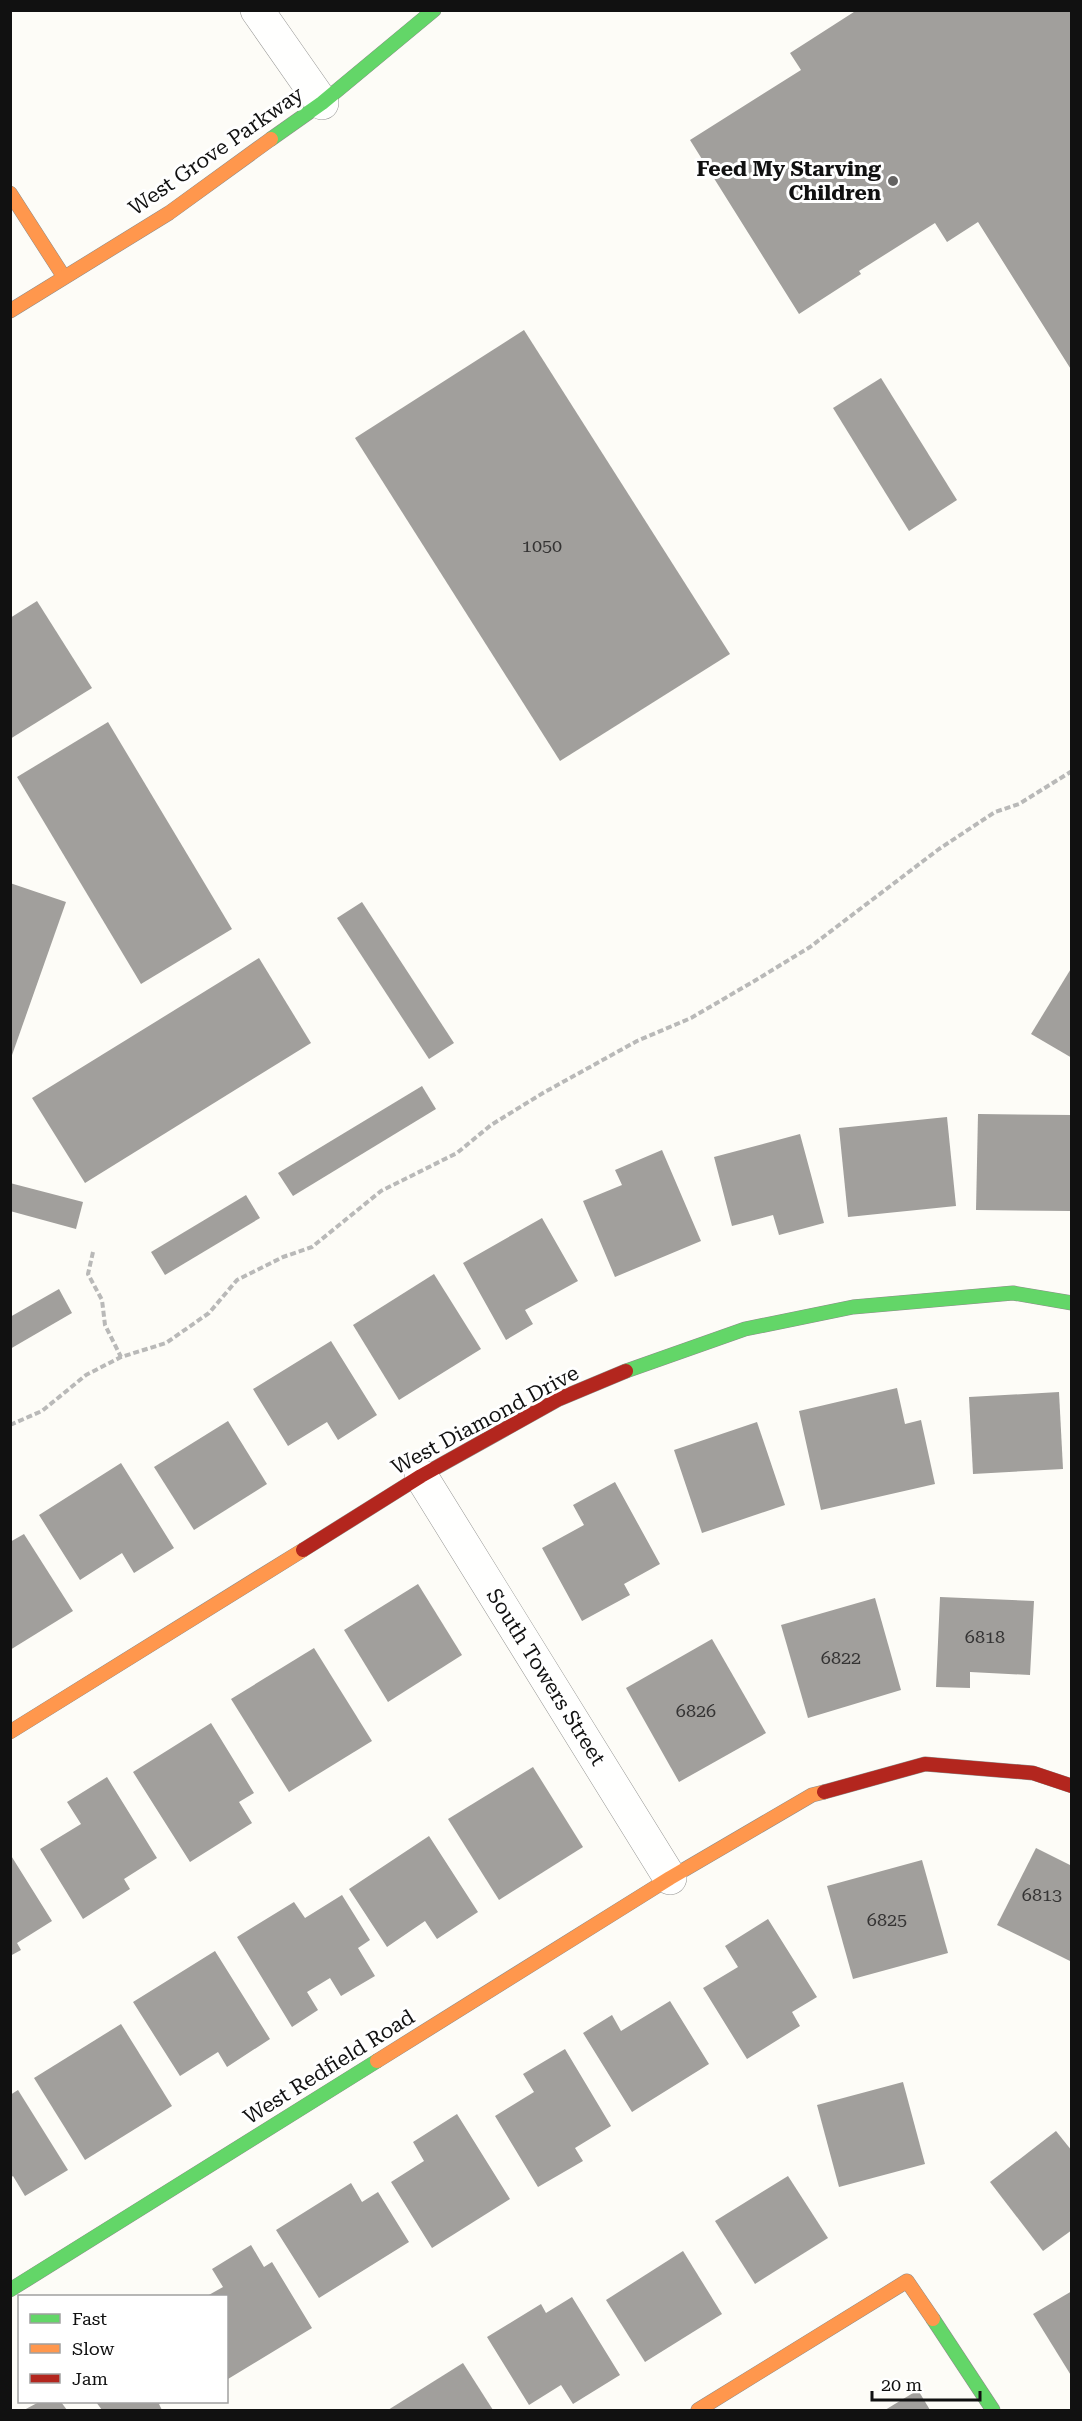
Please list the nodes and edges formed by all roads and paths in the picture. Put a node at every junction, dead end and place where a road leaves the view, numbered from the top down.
1 (257, 10) edge
2 (434, 10) edge
3 (322, 103) junction
4 (10, 193) edge
5 (64, 277) junction
6 (10, 311) edge
7 (1071, 771) edge
8 (93, 1252) dead end
9 (1071, 1303) edge
10 (121, 1357) junction
11 (10, 1425) edge
12 (421, 1476) junction
13 (10, 1732) edge
14 (1071, 1786) edge
15 (670, 1878) junction
16 (10, 2290) edge
17 (698, 2410) edge
18 (993, 2410) edge

1 - 3 street
2 - 3 street, West Grove Parkway
3 - 5 street, West Grove Parkway
4 - 5 street
5 - 6 street, West Grove Parkway
7 - 10 path
8 - 10 path
9 - 12 street, West Diamond Drive
10 - 11 path
12 - 13 street, West Diamond Drive
12 - 15 street, South Towers Street
14 - 15 street, West Redfield Road
15 - 16 street, West Redfield Road
17 - 18 street

